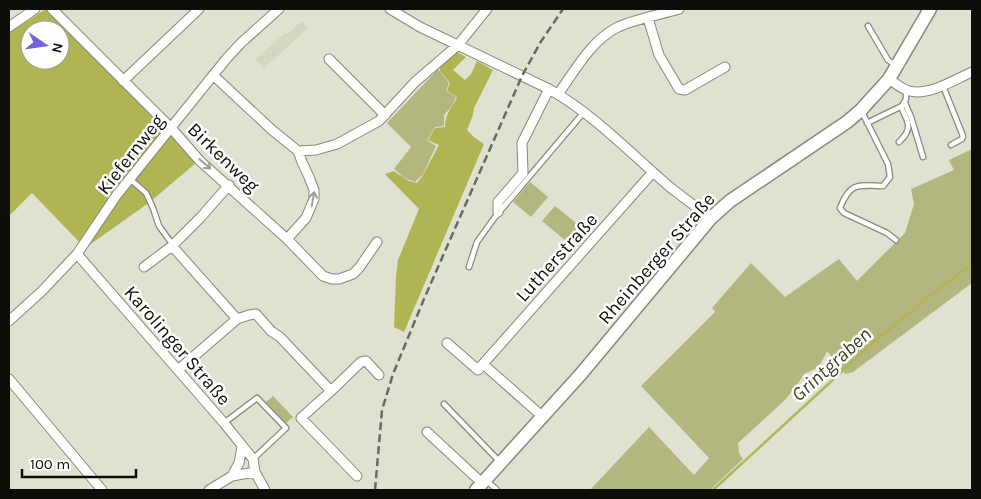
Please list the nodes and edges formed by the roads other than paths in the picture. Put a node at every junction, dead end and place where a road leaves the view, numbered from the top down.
1 (35, 9) edge
2 (52, 9) edge
3 (199, 9) edge
4 (278, 9) edge
5 (487, 9) edge
6 (679, 9) edge
7 (930, 9) edge
8 (394, 10) edge
9 (648, 18) junction
10 (868, 26) dead end
11 (9, 27) edge
12 (458, 45) junction
13 (329, 59) dead end
14 (725, 66) dead end
15 (898, 66) junction
16 (972, 72) edge
17 (214, 75) junction
18 (889, 79) junction
19 (123, 81) junction
20 (943, 85) junction
21 (549, 89) junction
22 (906, 90) junction
23 (558, 94) junction
24 (905, 103) junction
25 (901, 107) junction
26 (862, 110) junction
27 (585, 111) junction
28 (385, 116) junction
29 (868, 123) junction
30 (172, 128) junction
31 (898, 142) dead end
32 (951, 145) dead end
33 (298, 151) junction
34 (923, 157) dead end
35 (654, 172) junction
36 (130, 179) junction
37 (229, 185) junction
38 (498, 212) junction
39 (711, 218) junction
40 (287, 239) junction
41 (896, 240) dead end
42 (377, 242) dead end
43 (173, 245) junction
44 (77, 254) junction
45 (144, 267) dead end
46 (469, 267) dead end
47 (237, 319) junction
48 (9, 321) edge
49 (447, 342) dead end
50 (483, 364) junction
51 (178, 370) junction
52 (379, 375) dead end
53 (9, 379) edge
54 (331, 391) junction
55 (444, 404) dead end
56 (543, 418) junction
57 (224, 423) junction
58 (427, 432) dead end
59 (242, 447) junction
60 (253, 459) junction
61 (501, 463) junction
62 (255, 472) junction
63 (232, 476) junction
64 (357, 476) dead end
65 (481, 484) edge
66 (102, 490) edge
67 (209, 490) edge
68 (264, 490) edge
69 (497, 490) edge

1 - 11 street
2 - 19 street, Birkenweg
3 - 19 street
4 - 17 street, Kiefernweg
5 - 12 street
6 - 9 street
7 - 15 main road, Rheinberger Straße
8 - 12 street
9 - 14 street
9 - 23 street
10 - 15 lane
12 - 21 street
12 - 28 street
13 - 28 street
15 - 18 main road, Rheinberger Straße
16 - 20 street
17 - 30 street, Kiefernweg
17 - 33 street
18 - 22 street
18 - 26 main road, Rheinberger Straße
19 - 30 street, Birkenweg
20 - 22 street
20 - 32 lane
21 - 23 street
21 - 38 street
22 - 24 lane
23 - 27 street
24 - 25 lane
24 - 34 lane
25 - 29 lane
25 - 31 lane
26 - 29 lane
26 - 39 main road, Rheinberger Straße
27 - 35 street
27 - 38 lane
28 - 33 street
29 - 41 lane
30 - 36 street, Kiefernweg
30 -> 37 street, Birkenweg
40 -> 33 street
35 - 39 street
35 - 50 street, Lutherstraße
36 - 43 lane
36 - 44 street, Kiefernweg
37 - 40 street, Birkenweg
37 - 43 street
38 - 46 lane
39 - 56 main road, Rheinberger Straße
40 - 42 street, Birkenweg
43 - 45 street
43 - 47 street
44 - 48 street, Kiefernweg
44 - 51 street, Karolinger Straße
47 - 51 street
47 - 54 street
49 - 50 street
50 - 56 street
51 - 57 street, Karolinger Straße
52 - 54 street
53 - 66 street
54 - 64 street
55 - 61 lane
56 - 61 main road, Rheinberger Straße
57 - 59 street, Karolinger Straße
57 - 60 lane
58 - 65 street
59 - 60 street, Karolinger Straße
59 - 63 street
60 - 62 street
61 - 65 main road, Rheinberger Straße
62 - 63 street
62 - 68 street
63 - 67 street
65 - 69 lane

